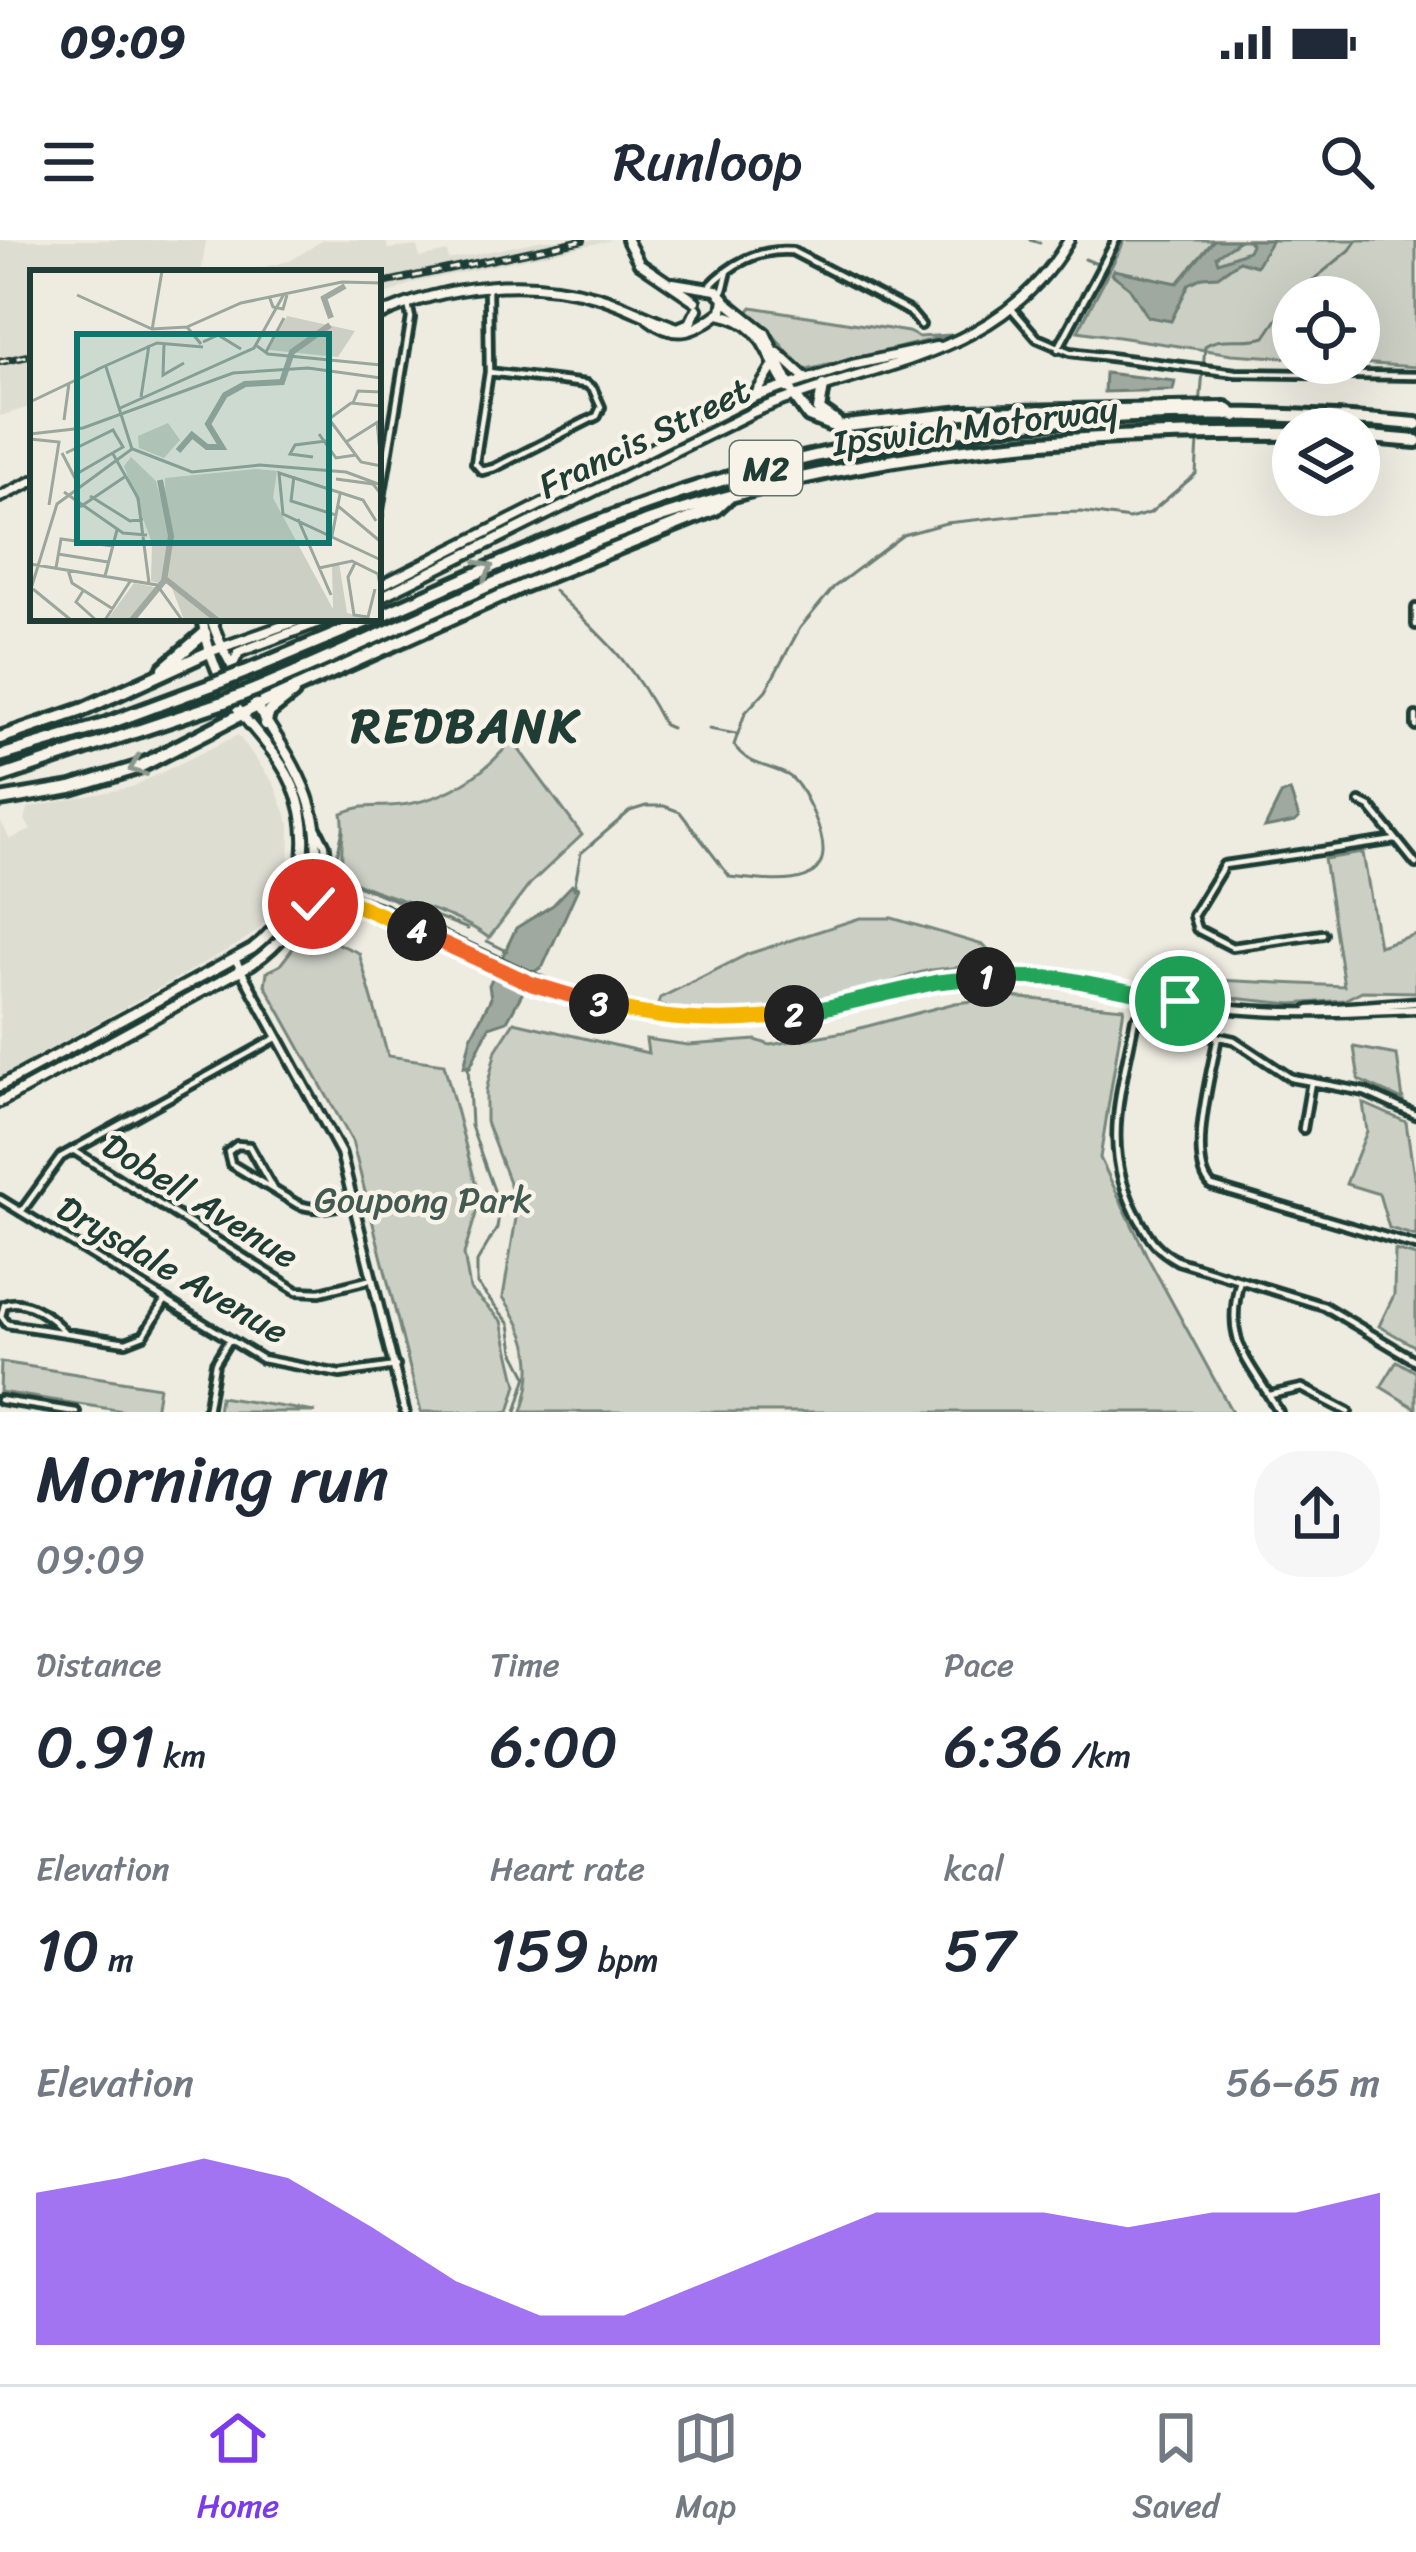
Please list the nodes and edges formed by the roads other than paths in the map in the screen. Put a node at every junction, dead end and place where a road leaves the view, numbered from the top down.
1 (1069, 240) edge
2 (1116, 240) edge
3 (627, 241) edge
4 (728, 271) junction
5 (673, 283) junction
6 (488, 286) junction
7 (705, 290) junction
8 (723, 298) junction
9 (408, 304) junction
10 (696, 305) junction
11 (1012, 309) junction
12 (643, 314) junction
13 (719, 314) junction
14 (381, 315) edge
15 (707, 317) junction
16 (921, 325) dead end
17 (942, 346) junction
18 (1058, 350) junction
19 (776, 352) junction
20 (774, 363) junction
21 (489, 372) junction
22 (1416, 376) edge
23 (805, 378) junction
24 (823, 386) junction
25 (789, 388) junction
26 (754, 397) junction
27 (1178, 412) junction
28 (870, 422) junction
29 (1416, 424) edge
30 (1272, 434) edge
31 (1380, 438) edge
32 (1416, 441) edge
33 (381, 452) edge
34 (388, 453) junction
35 (30, 482) edge
36 (0, 496) edge
37 (729, 496) junction
38 (381, 497) edge
39 (381, 585) edge
40 (381, 596) edge
41 (1416, 608) edge
42 (381, 615) edge
43 (206, 621) edge
44 (207, 621) edge
45 (297, 621) edge
46 (322, 621) edge
47 (366, 621) edge
48 (1416, 625) edge
49 (205, 633) junction
50 (216, 650) junction
51 (238, 670) junction
52 (164, 671) junction
53 (298, 686) junction
54 (254, 707) junction
55 (242, 715) junction
56 (1416, 716) edge
57 (265, 724) junction
58 (1416, 726) edge
59 (0, 738) edge
60 (0, 756) edge
61 (0, 777) edge
62 (0, 800) edge
63 (1360, 802) dead end
64 (316, 827) junction
65 (1396, 840) junction
66 (1416, 864) edge
67 (299, 882) junction
68 (311, 886) junction
69 (333, 890) junction
70 (355, 904) junction
71 (303, 908) junction
72 (1323, 934) dead end
73 (234, 958) junction
74 (495, 964) junction
75 (242, 970) junction
76 (1416, 1005) edge
77 (1218, 1036) junction
78 (278, 1037) junction
79 (1311, 1082) junction
80 (0, 1086) edge
81 (0, 1102) edge
82 (1416, 1115) edge
83 (1303, 1130) dead end
84 (73, 1150) junction
85 (273, 1189) junction
86 (0, 1199) edge
87 (354, 1202) junction
88 (21, 1211) junction
89 (1416, 1246) edge
90 (373, 1278) junction
91 (1240, 1280) junction
92 (165, 1301) junction
93 (64, 1333) junction
94 (229, 1340) junction
95 (1416, 1361) edge
96 (396, 1366) junction
97 (1269, 1395) junction
98 (0, 1400) edge
99 (76, 1412) edge
100 (207, 1412) edge
101 (405, 1412) edge
102 (1279, 1412) edge
103 (1348, 1412) edge

1 - 11 main road, Francis Street
2 - 18 street
3 - 5 main road
4 - 7 street
4 - 8 street
4 - 16 street
5 - 7 main road
5 - 10 main road
6 - 9 main road
6 - 12 main road
6 - 21 street
7 - 8 main road
7 - 10 main road
8 - 13 main road
8 - 19 main road
9 - 14 main road
9 - 34 street
10 - 12 main road
10 - 15 main road
11 - 17 main road, Francis Street
11 - 18 street
12 - 15 main road
13 - 15 main road
13 - 20 main road
17 - 23 main road, Francis Street
17 - 24 main road, Francis Street
18 - 22 street
19 - 23 main road
19 - 25 main road
20 - 25 main road
20 - 26 main road
21 - 21 street
23 - 25 main road, Francis Street
24 - 25 main road, Francis Street
24 - 28 highway
25 - 26 main road, Francis Street
25 - 28 highway
25 - 40 main road, Francis Street
26 - 39 main road, Francis Street
27 - 28 highway
27 - 29 highway, Ipswich Motorway / M2
42 -> 27 highway, Ipswich Motorway / M2
30 - 37 highway, Ipswich Motorway / M2
31 - 32 highway
33 - 34 street
34 - 38 street
35 - 36 main road
37 - 53 highway
37 - 61 highway, Ipswich Motorway / M2, bridge
41 - 48 street
43 - 49 main road
44 - 50 main road
45 - 50 main road
46 - 51 main road
47 - 51 highway, Ipswich Motorway / M2
49 - 50 main road
49 - 52 highway
50 - 51 main road
50 - 52 highway
50 - 55 main road
51 - 54 main road
51 - 60 highway, Ipswich Motorway / M2, bridge
52 - 59 highway
53 - 54 highway
53 - 57 highway
54 - 55 highway
54 - 57 main road
55 -> 62 highway
55 - 67 main road
56 - 58 street
57 - 64 main road
63 - 65 street
64 - 68 main road
64 - 69 street
65 - 66 street
65 - 72 street
67 - 68 street
67 - 73 main road
68 - 69 street
68 - 70 street
68 - 71 main road
69 - 74 street
70 - 71 street
70 - 74 street
71 - 75 main road
73 - 75 street
73 - 80 main road
74 - 76 street
75 - 78 street
75 - 81 main road
77 - 79 street
77 - 89 street
77 - 91 street
78 - 84 street
78 - 87 street
79 - 82 street
79 - 83 street
84 - 88 street
84 - 90 street, Dobell Avenue
85 - 85 street
85 - 87 street
86 - 88 street, Drysdale Avenue
87 - 90 street
88 - 92 street, Drysdale Avenue
90 - 96 street
91 - 95 street
91 - 97 street
92 - 93 street
92 - 94 street, Drysdale Avenue
93 - 93 street
94 - 96 street, Drysdale Avenue
94 - 100 street
96 - 101 street
97 - 102 street
97 - 103 street
98 - 99 street

